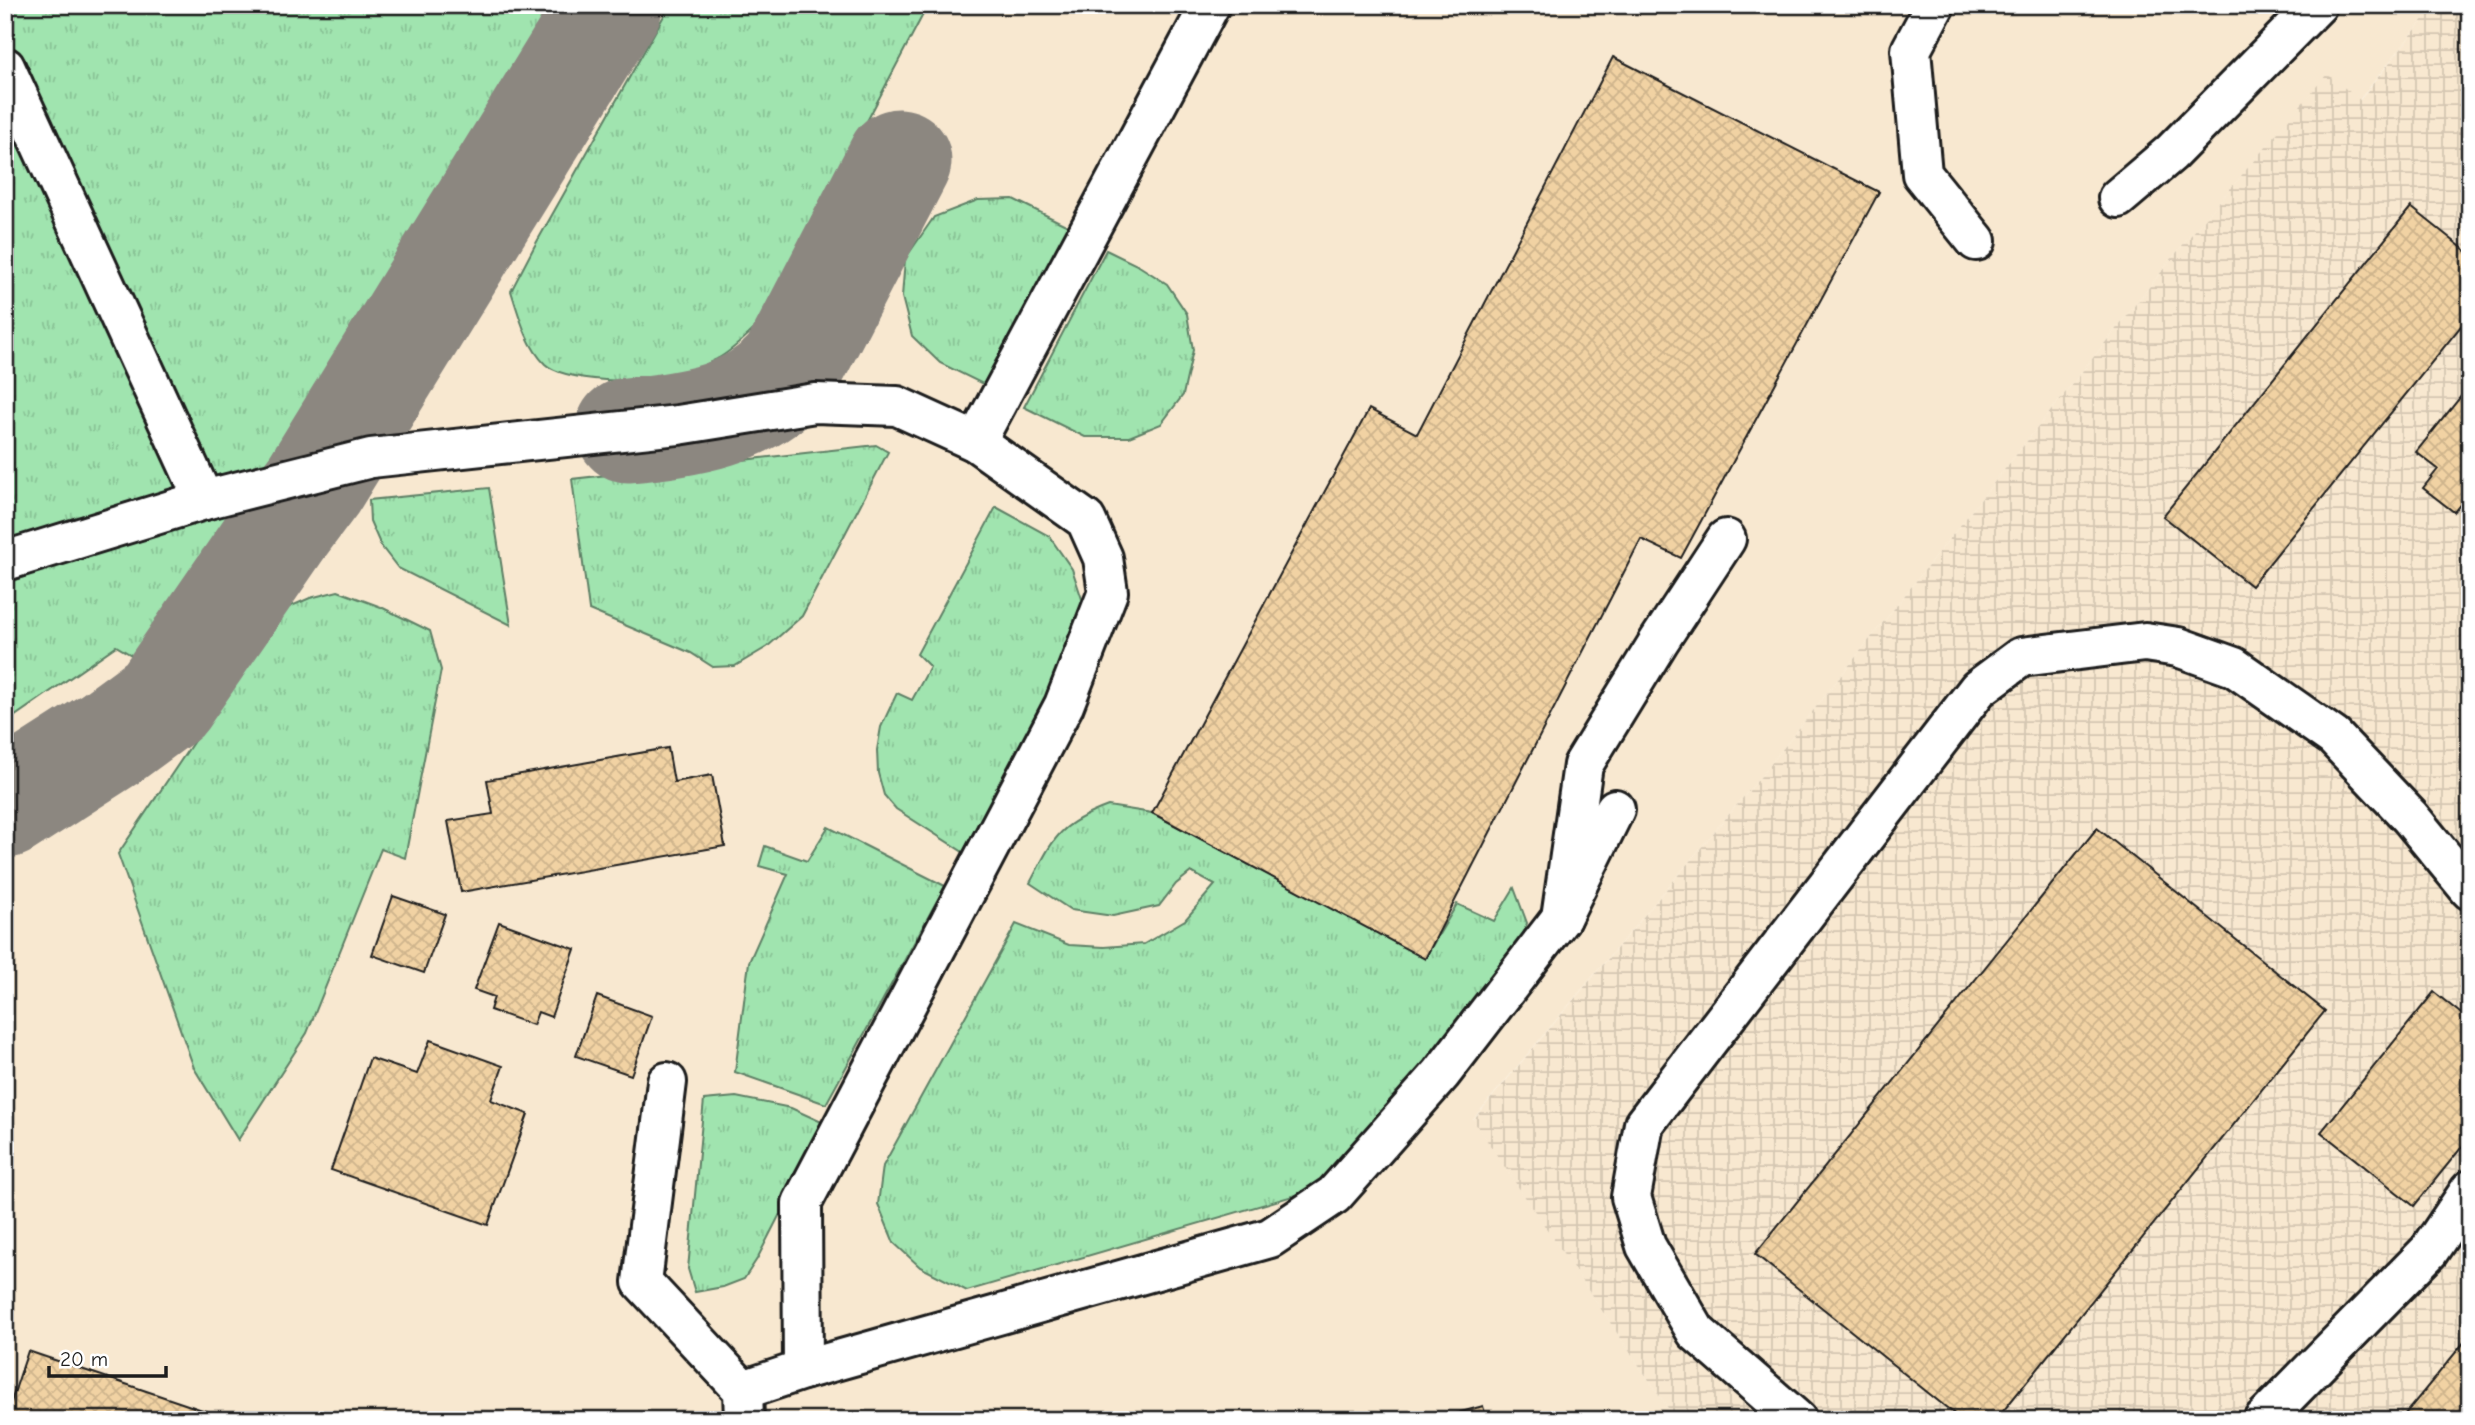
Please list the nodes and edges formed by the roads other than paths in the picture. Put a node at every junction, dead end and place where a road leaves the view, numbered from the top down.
1 (1210, 5) edge
2 (1935, 5) edge
3 (2317, 5) edge
4 (5, 67) edge
5 (2118, 198) dead end
6 (1976, 241) dead end
7 (976, 442) junction
8 (204, 500) junction
9 (1726, 539) dead end
10 (5, 561) edge
11 (1615, 809) dead end
12 (2466, 879) edge
13 (1561, 918) junction
14 (667, 1082) dead end
15 (2470, 1190) edge
16 (803, 1370) junction
17 (744, 1405) edge
18 (1797, 1420) edge
19 (2263, 1420) edge

1 - 7 lane
2 - 6 lane
3 - 5 lane
4 - 8 lane
7 - 8 lane
7 - 16 lane
8 - 10 lane
9 - 13 lane
11 - 13 lane
12 - 18 lane
13 - 16 lane
14 - 17 lane
15 - 19 lane
16 - 17 lane

